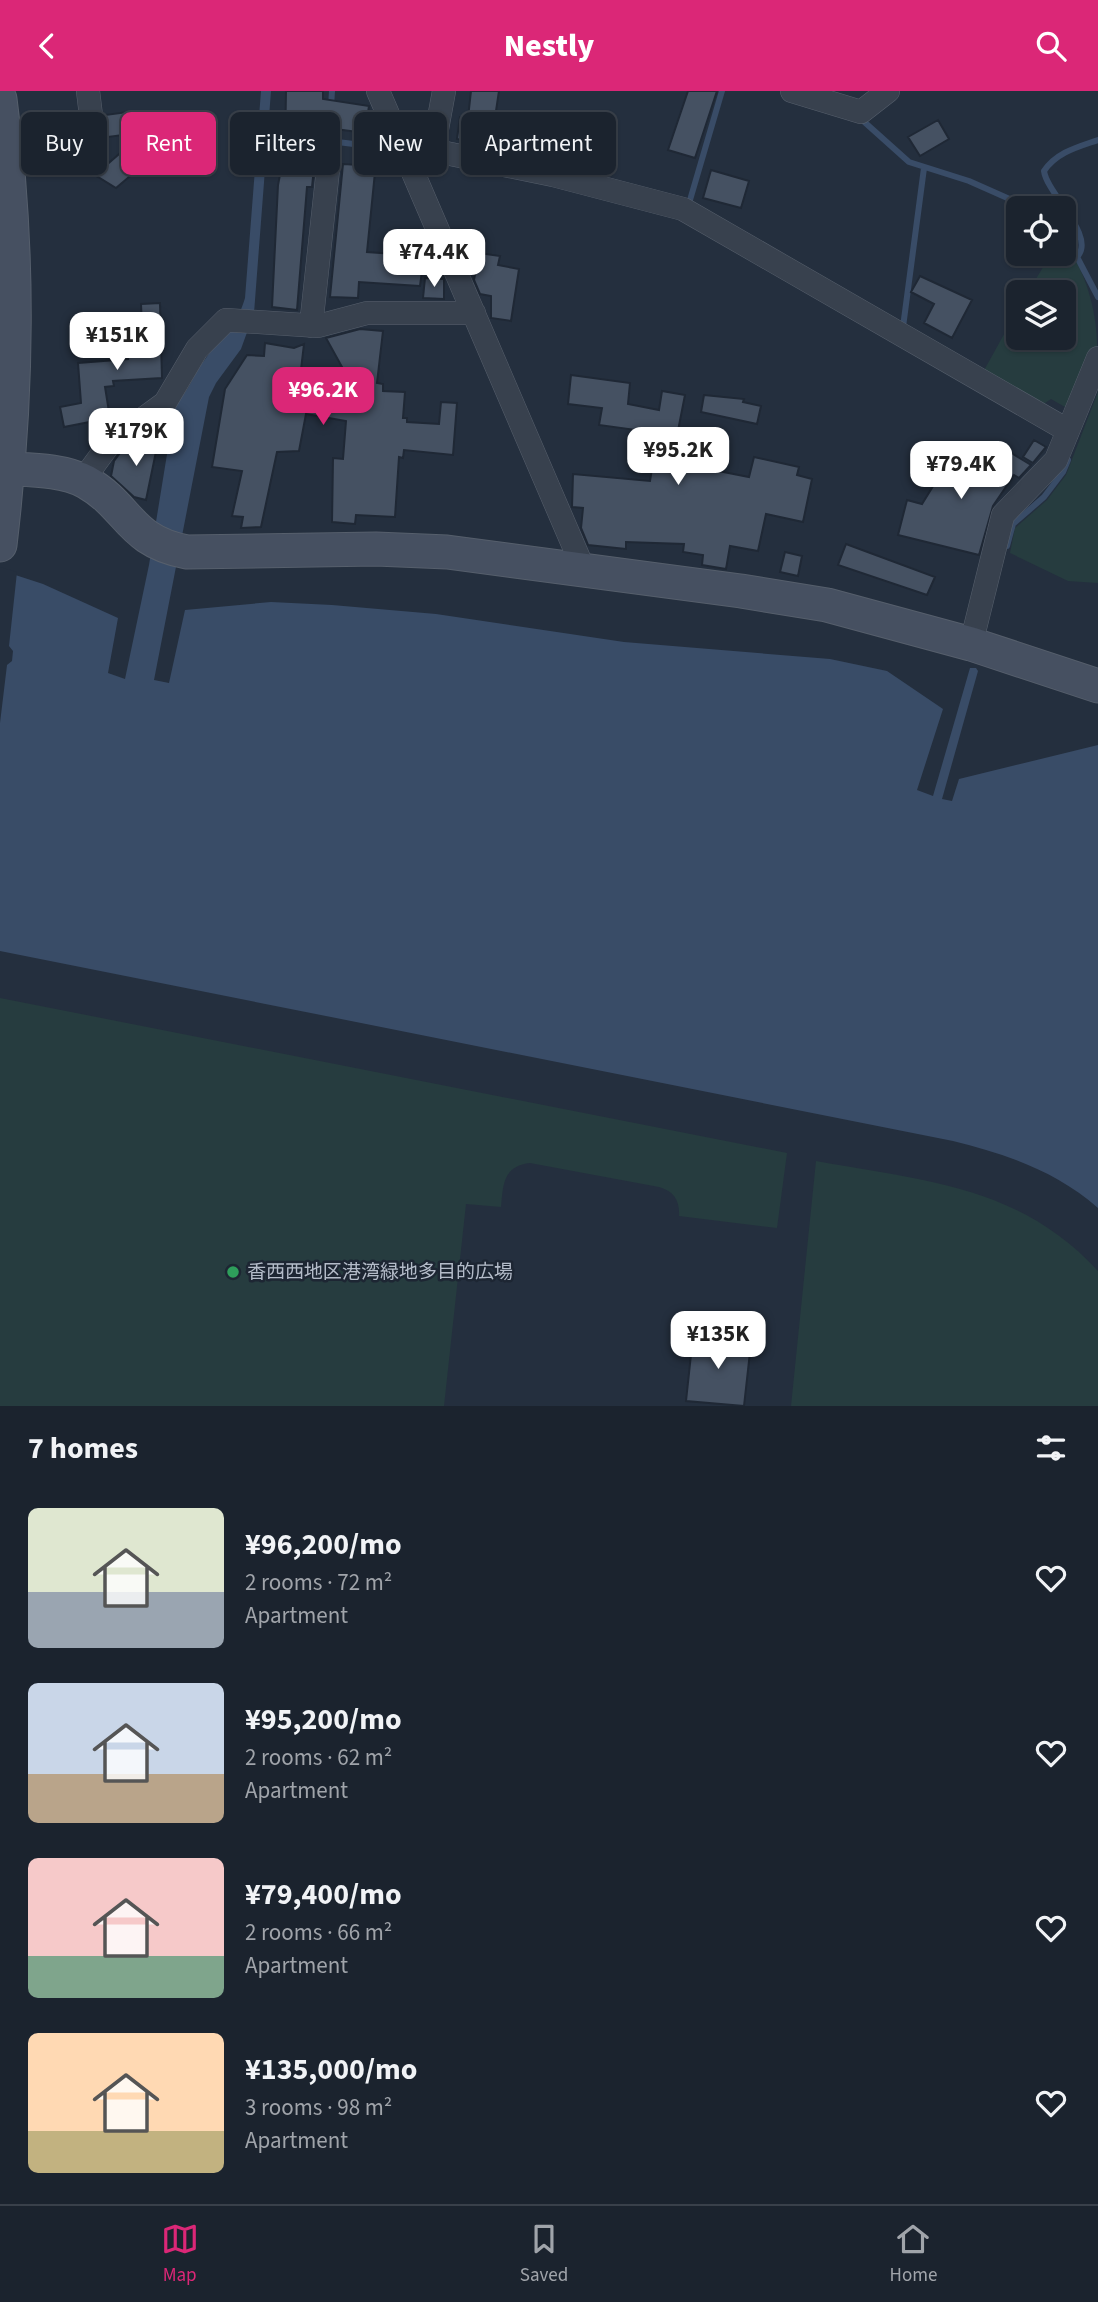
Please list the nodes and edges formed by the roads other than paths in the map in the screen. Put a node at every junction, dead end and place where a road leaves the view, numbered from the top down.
1 (88, 91) edge
2 (378, 91) edge
3 (444, 91) edge
4 (792, 91) edge
5 (888, 91) edge
6 (0, 99) edge
7 (91, 112) edge
8 (388, 112) edge
9 (440, 112) edge
10 (447, 154) edge
11 (328, 175) edge
12 (415, 175) edge
13 (474, 313) junction
14 (312, 326) junction
15 (1098, 358) edge
16 (1067, 430) junction
17 (4, 468) edge
18 (83, 480) junction
19 (1, 538) edge
20 (584, 570) junction
21 (971, 643) junction
22 (1098, 686) edge

1 - 7 street
2 - 8 street
3 - 9 street
4 - 5 street
6 - 17 street
10 - 16 street
11 - 14 street
12 - 13 street
13 - 14 street
13 - 20 street
14 - 18 street
15 - 16 street
16 - 21 street
17 - 18 street
17 - 19 street
18 - 20 street
20 - 21 street
21 - 22 street

